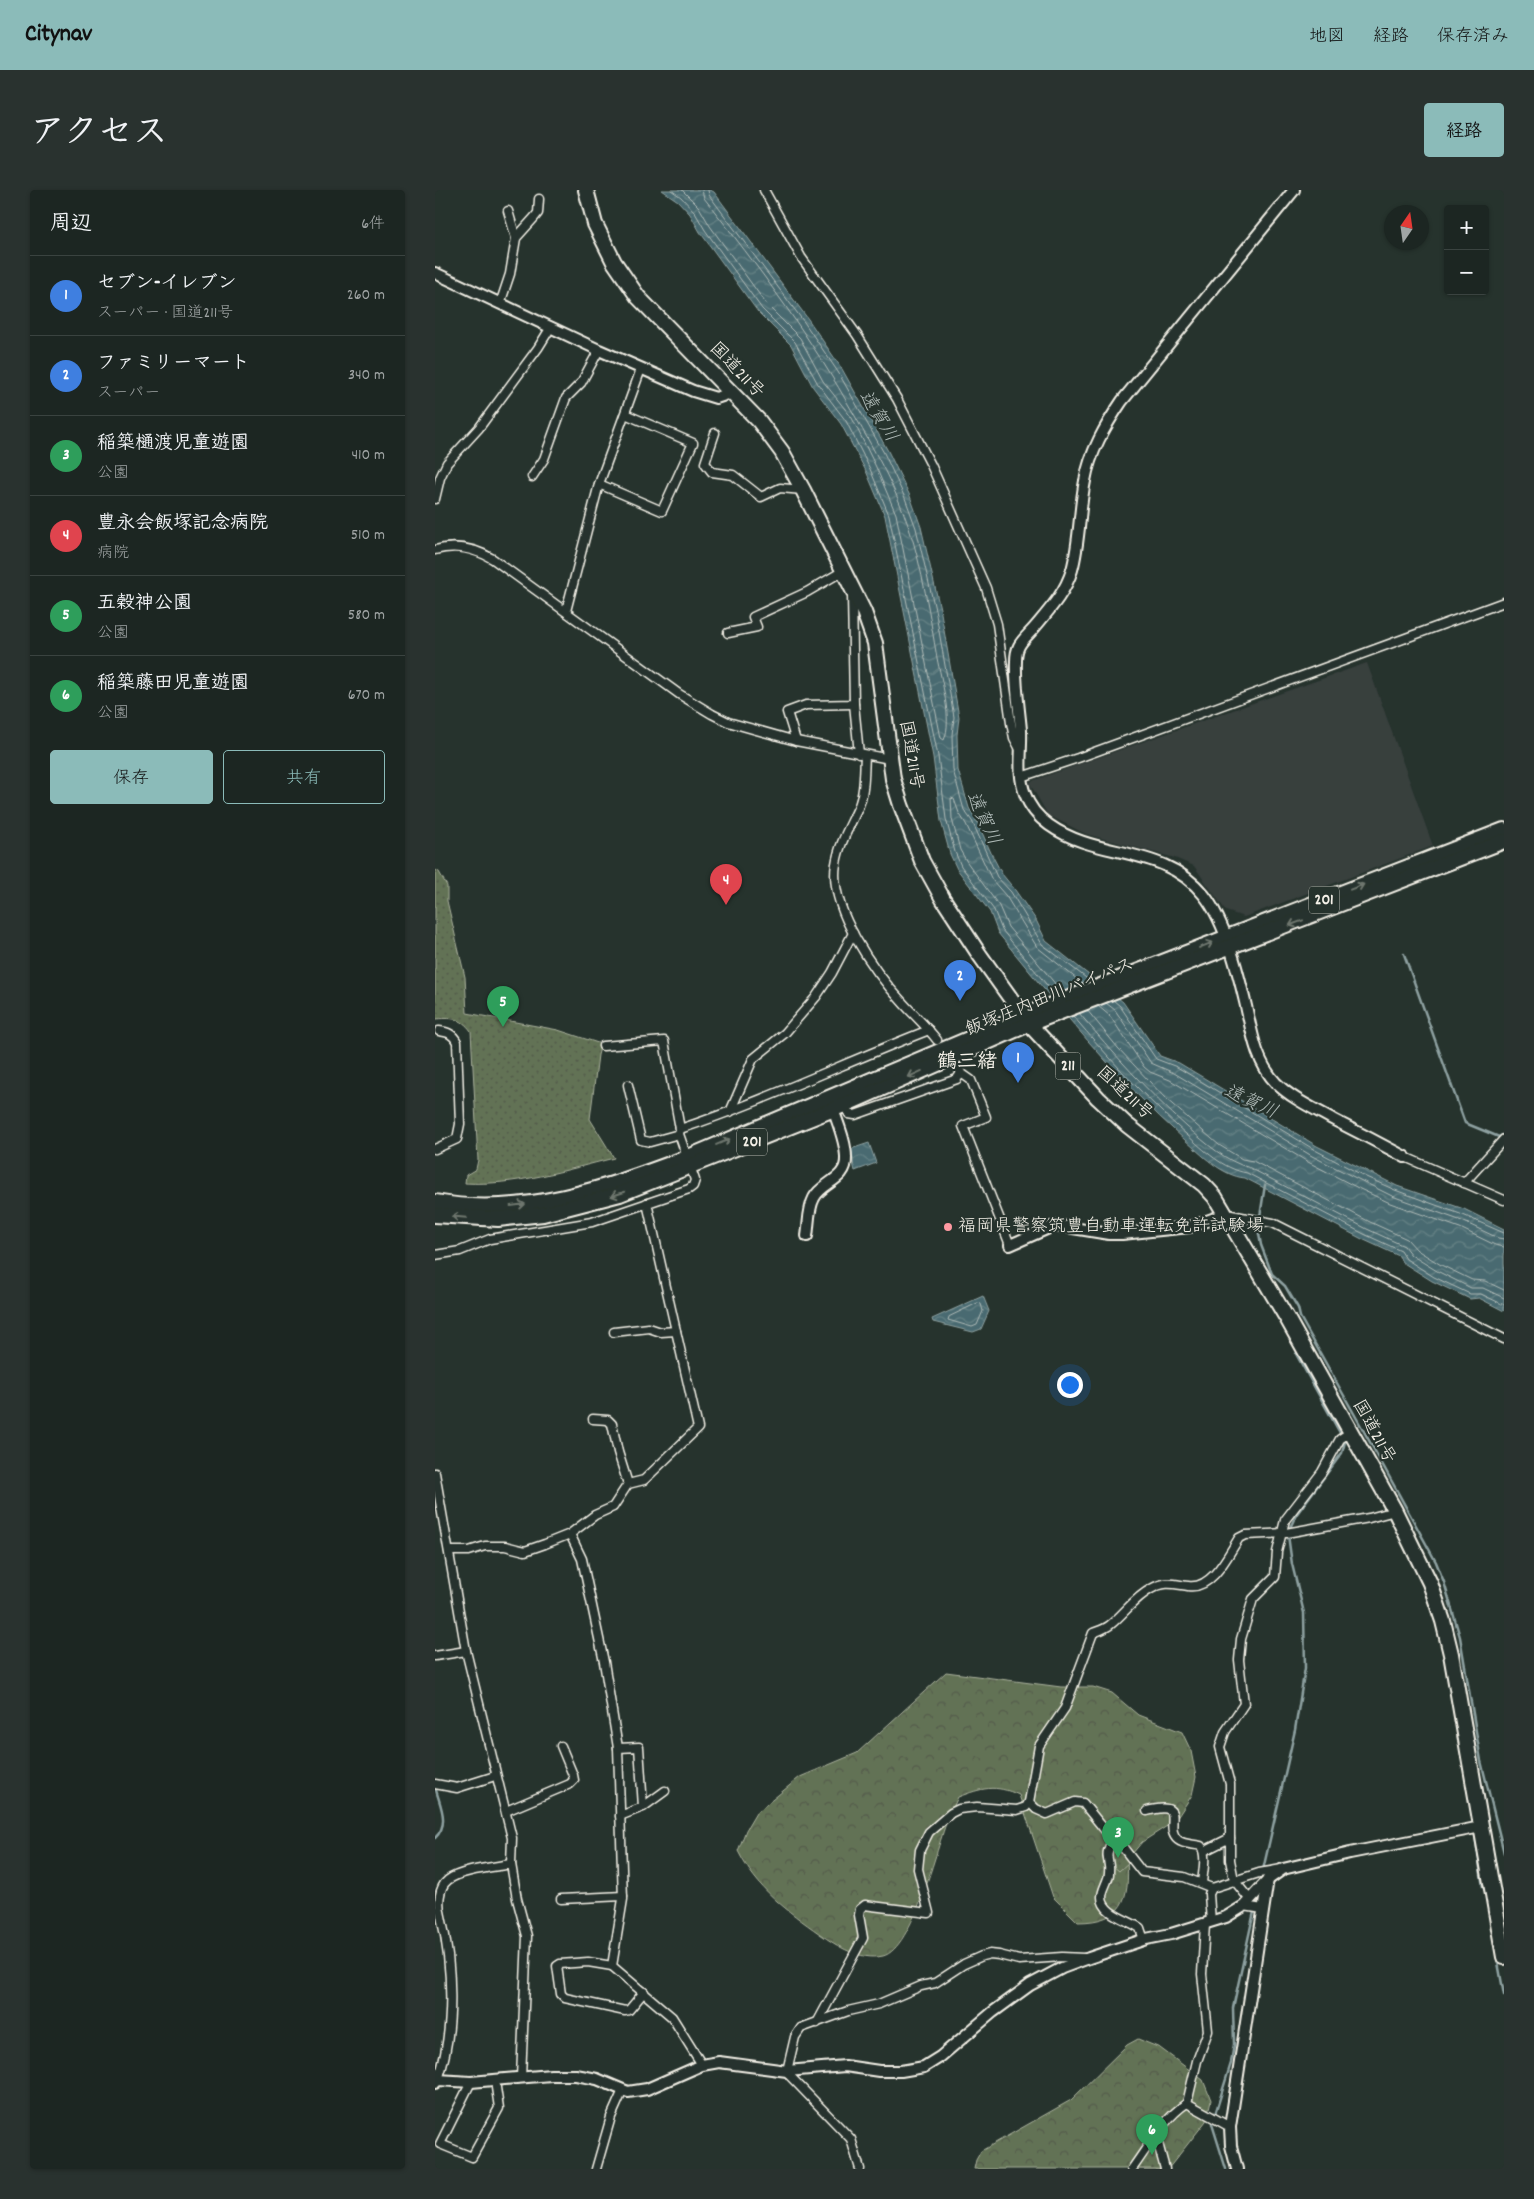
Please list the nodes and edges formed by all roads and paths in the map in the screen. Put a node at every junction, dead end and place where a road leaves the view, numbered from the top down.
1 (586, 190) edge
2 (764, 190) edge
3 (1294, 190) edge
4 (539, 199) dead end
5 (507, 212) dead end
6 (516, 238) junction
7 (435, 272) edge
8 (501, 304) junction
9 (551, 327) junction
10 (599, 350) junction
11 (641, 369) junction
12 (731, 393) junction
13 (625, 414) junction
14 (715, 433) dead end
15 (532, 477) dead end
16 (599, 484) junction
17 (803, 490) junction
18 (435, 499) edge
19 (435, 550) edge
20 (843, 571) junction
21 (852, 588) junction
22 (1504, 602) edge
23 (566, 611) junction
24 (728, 633) dead end
25 (854, 704) junction
26 (796, 741) junction
27 (1021, 751) junction
28 (862, 755) junction
29 (890, 759) junction
30 (1021, 777) junction
31 (1504, 830) edge
32 (1504, 841) edge
33 (853, 933) junction
34 (1226, 943) junction
35 (1026, 1020) junction
36 (929, 1030) junction
37 (439, 1031) dead end
38 (937, 1040) dead end
39 (603, 1046) dead end
40 (627, 1085) dead end
41 (839, 1107) junction
42 (730, 1112) junction
43 (680, 1131) junction
44 (1504, 1139) edge
45 (435, 1148) edge
46 (1405, 1157) joint
47 (688, 1162) junction
48 (1464, 1182) junction
49 (1504, 1200) edge
50 (435, 1202) edge
51 (647, 1204) junction
52 (1226, 1214) junction
53 (435, 1215) edge
54 (807, 1236) dead end
55 (1010, 1245) joint
56 (435, 1255) edge
57 (676, 1331) junction
58 (614, 1332) dead end
59 (1504, 1339) edge
60 (593, 1419) dead end
61 (1346, 1435) junction
62 (435, 1473) edge
63 (628, 1484) junction
64 (1395, 1511) junction
65 (1286, 1533) junction
66 (570, 1534) junction
67 (449, 1551) junction
68 (466, 1650) junction
69 (435, 1656) edge
70 (561, 1746) dead end
71 (618, 1748) junction
72 (495, 1776) junction
73 (437, 1785) edge
74 (665, 1790) dead end
75 (1029, 1802) junction
76 (643, 1806) junction
77 (506, 1811) junction
78 (1147, 1811) dead end
79 (620, 1816) junction
80 (1481, 1827) junction
81 (1230, 1838) junction
82 (1113, 1840) junction
83 (1204, 1851) junction
84 (511, 1864) junction
85 (1264, 1877) junction
86 (1234, 1880) junction
87 (1201, 1883) junction
88 (1212, 1888) junction
89 (623, 1896) junction
90 (561, 1900) dead end
91 (1254, 1904) junction
92 (1208, 1923) junction
93 (445, 1933) junction
94 (435, 1934) edge
95 (1144, 1940) junction
96 (1504, 1957) edge
97 (1089, 1958) junction
98 (612, 1966) junction
99 (644, 1992) junction
100 (817, 2022) junction
101 (702, 2066) junction
102 (787, 2071) junction
103 (521, 2078) junction
104 (436, 2081) edge
105 (495, 2081) junction
106 (471, 2082) junction
107 (623, 2090) junction
108 (1187, 2103) junction
109 (1230, 2127) junction
110 (1156, 2136) junction
111 (596, 2169) edge
112 (860, 2169) edge
113 (1133, 2169) edge
114 (1165, 2169) edge
115 (1237, 2169) edge

1 - 12 highway, 国道211号 / 211
2 - 27 street
3 - 27 street
4 - 6 street
5 - 6 street
6 - 8 street
7 - 8 street
8 - 9 street
9 - 10 street
9 - 18 street
10 - 11 street
10 - 15 street
11 - 12 street
11 - 13 street
12 - 17 highway, 国道211号 / 211
13 - 16 street
13 - 16 street
14 - 17 street
16 - 23 street
17 - 20 highway, 国道211号 / 211
19 - 23 street
20 - 21 highway, 国道211号 / 211
20 - 24 street
21 - 25 street
21 - 29 highway, 国道211号 / 211
22 - 30 street
23 - 26 street
25 - 26 street
25 - 28 street
26 - 28 street
27 - 30 street
28 - 29 street
28 - 33 street
29 - 35 highway, 国道211号 / 211
30 - 34 street
34 -> 31 highway, 飯塚庄内田川バイパス / 201
32 -> 34 highway, 飯塚庄内田川バイパス / 201
33 - 36 street
33 - 42 street
34 - 35 highway, 飯塚庄内田川バイパス / 201
34 - 46 street
35 -> 41 highway, 飯塚庄内田川バイパス / 201
47 -> 35 highway, 飯塚庄内田川バイパス / 201
35 - 52 highway, 国道211号 / 211
36 - 38 street
36 - 42 street
37 - 45 street
39 - 43 street
40 - 43 street
41 - 47 highway, 飯塚庄内田川バイパス / 201
41 - 54 street
41 - 55 street
42 - 43 street
43 - 47 street
44 - 48 street
46 - 48 street
50 -> 47 highway, 飯塚庄内田川バイパス / 201
47 - 51 street
47 -> 53 highway, 飯塚庄内田川バイパス / 201
48 - 49 street
51 - 56 street
51 - 57 street
52 - 55 street
52 - 59 street
52 - 61 highway, 国道211号 / 211
57 - 58 street
57 - 63 street
60 - 63 street
61 - 64 highway, 国道211号 / 211
61 - 65 street
62 - 67 street
63 - 66 street
64 - 65 street
64 - 80 highway, 国道211号 / 211
65 - 75 street
65 - 81 street
66 - 67 street
66 - 71 street
67 - 68 street
68 - 69 street
68 - 72 street
70 - 77 street
71 - 76 street
71 - 79 street
72 - 73 street
72 - 77 street
74 - 76 street
75 - 82 street
75 - 100 street
76 - 79 street
77 - 84 street
78 - 83 street
79 - 89 street
80 - 85 street
80 - 96 highway, 国道211号 / 211
81 - 83 street
81 - 86 street
82 - 87 street
82 - 95 street
83 - 87 street
84 - 93 street
84 - 103 street
85 - 86 street
85 - 91 street
85 - 91 street
86 - 88 street
86 - 91 street
87 - 88 street
88 - 92 street
89 - 90 street
89 - 98 street
91 - 92 street
91 - 109 street
92 - 95 street
92 - 108 street
93 - 94 street
93 - 104 street
95 - 97 street
97 - 100 street
97 - 102 street
98 - 99 street
98 - 99 street
99 - 101 street
100 - 102 street
101 - 102 street
101 - 107 street
102 - 112 street
103 - 105 street
103 - 107 street
104 - 106 street
105 - 106 street
105 - 106 street
107 - 111 street
108 - 109 street
108 - 110 street
109 - 115 street
110 - 113 street
110 - 114 street

